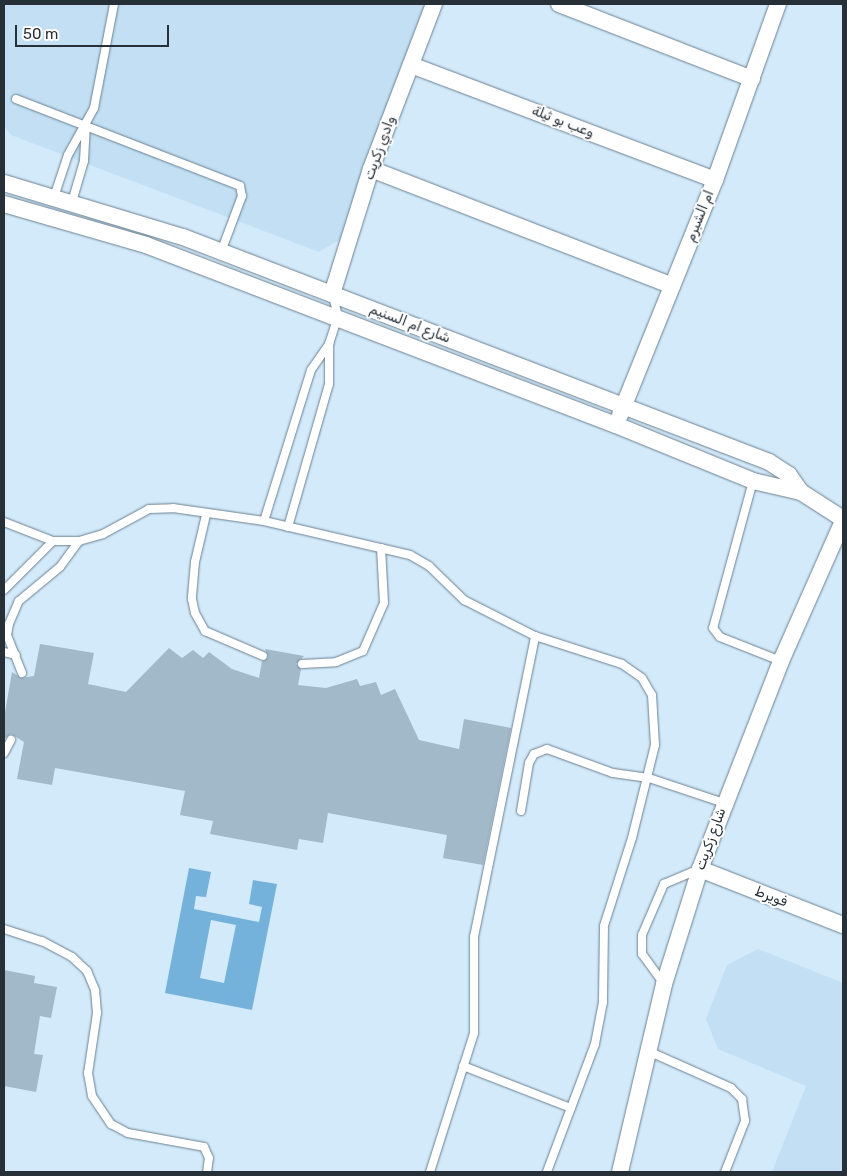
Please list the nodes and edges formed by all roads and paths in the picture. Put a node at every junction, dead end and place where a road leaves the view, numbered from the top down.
1 (114, 4) edge
2 (434, 4) edge
3 (559, 4) edge
4 (778, 4) edge
5 (411, 65) junction
6 (752, 79) junction
7 (16, 99) dead end
8 (86, 126) junction
9 (371, 169) junction
10 (715, 180) junction
11 (4, 183) edge
12 (54, 197) junction
13 (72, 202) junction
14 (4, 204) edge
15 (221, 252) junction
16 (672, 286) junction
17 (332, 294) junction
18 (338, 317) junction
19 (329, 344) junction
20 (624, 406) junction
21 (616, 425) junction
22 (753, 482) junction
23 (802, 492) junction
24 (206, 515) junction
25 (843, 520) edge
26 (264, 521) junction
27 (4, 522) edge
28 (288, 527) junction
29 (53, 541) junction
30 (78, 541) junction
31 (381, 548) junction
32 (4, 590) edge
33 (535, 636) junction
34 (4, 652) edge
35 (16, 655) junction
36 (263, 656) dead end
37 (781, 661) junction
38 (302, 664) dead end
39 (22, 674) dead end
40 (10, 740) dead end
41 (4, 753) edge
42 (648, 778) junction
43 (724, 803) junction
44 (521, 811) dead end
45 (700, 869) junction
46 (843, 925) edge
47 (4, 929) edge
48 (664, 984) junction
49 (648, 1051) junction
50 (462, 1066) junction
51 (571, 1108) junction
52 (207, 1172) edge
53 (430, 1172) edge
54 (547, 1172) edge
55 (620, 1172) edge
56 (725, 1172) edge

1 - 8 lane
2 - 5 street, وادي زكريت
3 - 6 street
4 - 6 street, ام الشبرم
5 - 9 street, وادي زكريت
5 - 10 street, وعب بو ثيلة
6 - 10 street, ام الشبرم
7 - 8 lane
8 - 12 lane
8 - 13 lane
8 - 15 lane
9 - 16 street
9 - 17 street, وادي زكريت
10 - 16 street, ام الشبرم
11 - 12 street, شارع ام السنيم
12 - 13 street, شارع ام السنيم
13 - 15 street, شارع ام السنيم
14 - 18 street, شارع ام السنيم
15 - 17 street, شارع ام السنيم
16 - 20 street, ام الشبرم
17 - 18 lane
17 - 20 street, شارع ام السنيم
18 - 19 lane
18 - 21 street, شارع ام السنيم
19 - 26 lane
19 - 28 lane
20 - 21 street, ام الشبرم
20 - 23 street, شارع ام السنيم
21 - 22 street, شارع ام السنيم
22 - 23 street, شارع ام السنيم
22 - 37 lane
23 - 25 street, شارع ام السنيم
24 - 26 lane
24 - 30 lane
24 - 36 lane
25 - 37 street, شارع زكريت
26 - 28 lane
27 - 29 lane
28 - 31 lane
29 - 30 lane
29 - 32 lane
30 - 35 lane
31 - 33 lane
31 - 38 lane
33 - 42 lane
33 - 50 lane
34 - 35 lane
35 - 39 lane
37 - 43 street, شارع زكريت
40 - 41 lane
42 - 43 lane
42 - 44 lane
42 - 51 lane
43 - 45 street, شارع زكريت
45 - 46 street, فويرط
45 - 48 street, شارع زكريت
45 - 48 lane
47 - 52 lane
48 - 49 street, شارع زكريت
49 - 55 street, شارع زكريت
49 - 56 lane
50 - 51 lane
50 - 53 lane
51 - 54 lane

